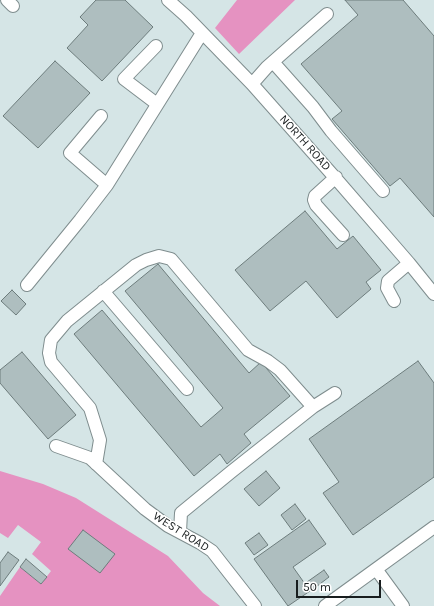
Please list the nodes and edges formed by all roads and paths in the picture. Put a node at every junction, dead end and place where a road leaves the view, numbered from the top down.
1 (169, 0) edge
2 (327, 14) dead end
3 (202, 33) junction
4 (156, 46) dead end
5 (273, 62) junction
6 (252, 84) junction
7 (157, 104) junction
8 (101, 116) dead end
9 (336, 177) junction
10 (107, 185) junction
11 (383, 191) dead end
12 (343, 234) dead end
13 (409, 263) junction
14 (27, 285) dead end
15 (103, 291) junction
16 (434, 294) edge
17 (394, 301) dead end
18 (187, 388) dead end
19 (335, 393) dead end
20 (313, 407) junction
21 (56, 446) dead end
22 (96, 464) junction
23 (434, 526) edge
24 (180, 532) junction
25 (376, 569) junction
26 (255, 606) edge
27 (325, 606) edge
28 (403, 606) edge

1 - 3 street, NORTH ROAD
2 - 5 street
3 - 6 street, NORTH ROAD
3 - 7 street
4 - 7 street
5 - 6 street
5 - 11 street
6 - 9 street, NORTH ROAD
7 - 10 street
8 - 10 street
9 - 12 street
9 - 13 street, NORTH ROAD
10 - 14 street
13 - 16 street, NORTH ROAD
13 - 17 street
15 - 18 street
15 - 20 street
15 - 22 street
19 - 20 street
20 - 24 street
21 - 22 street, WEST ROAD
22 - 24 street, WEST ROAD
23 - 25 street
24 - 26 street, WEST ROAD
25 - 27 street
25 - 28 street

